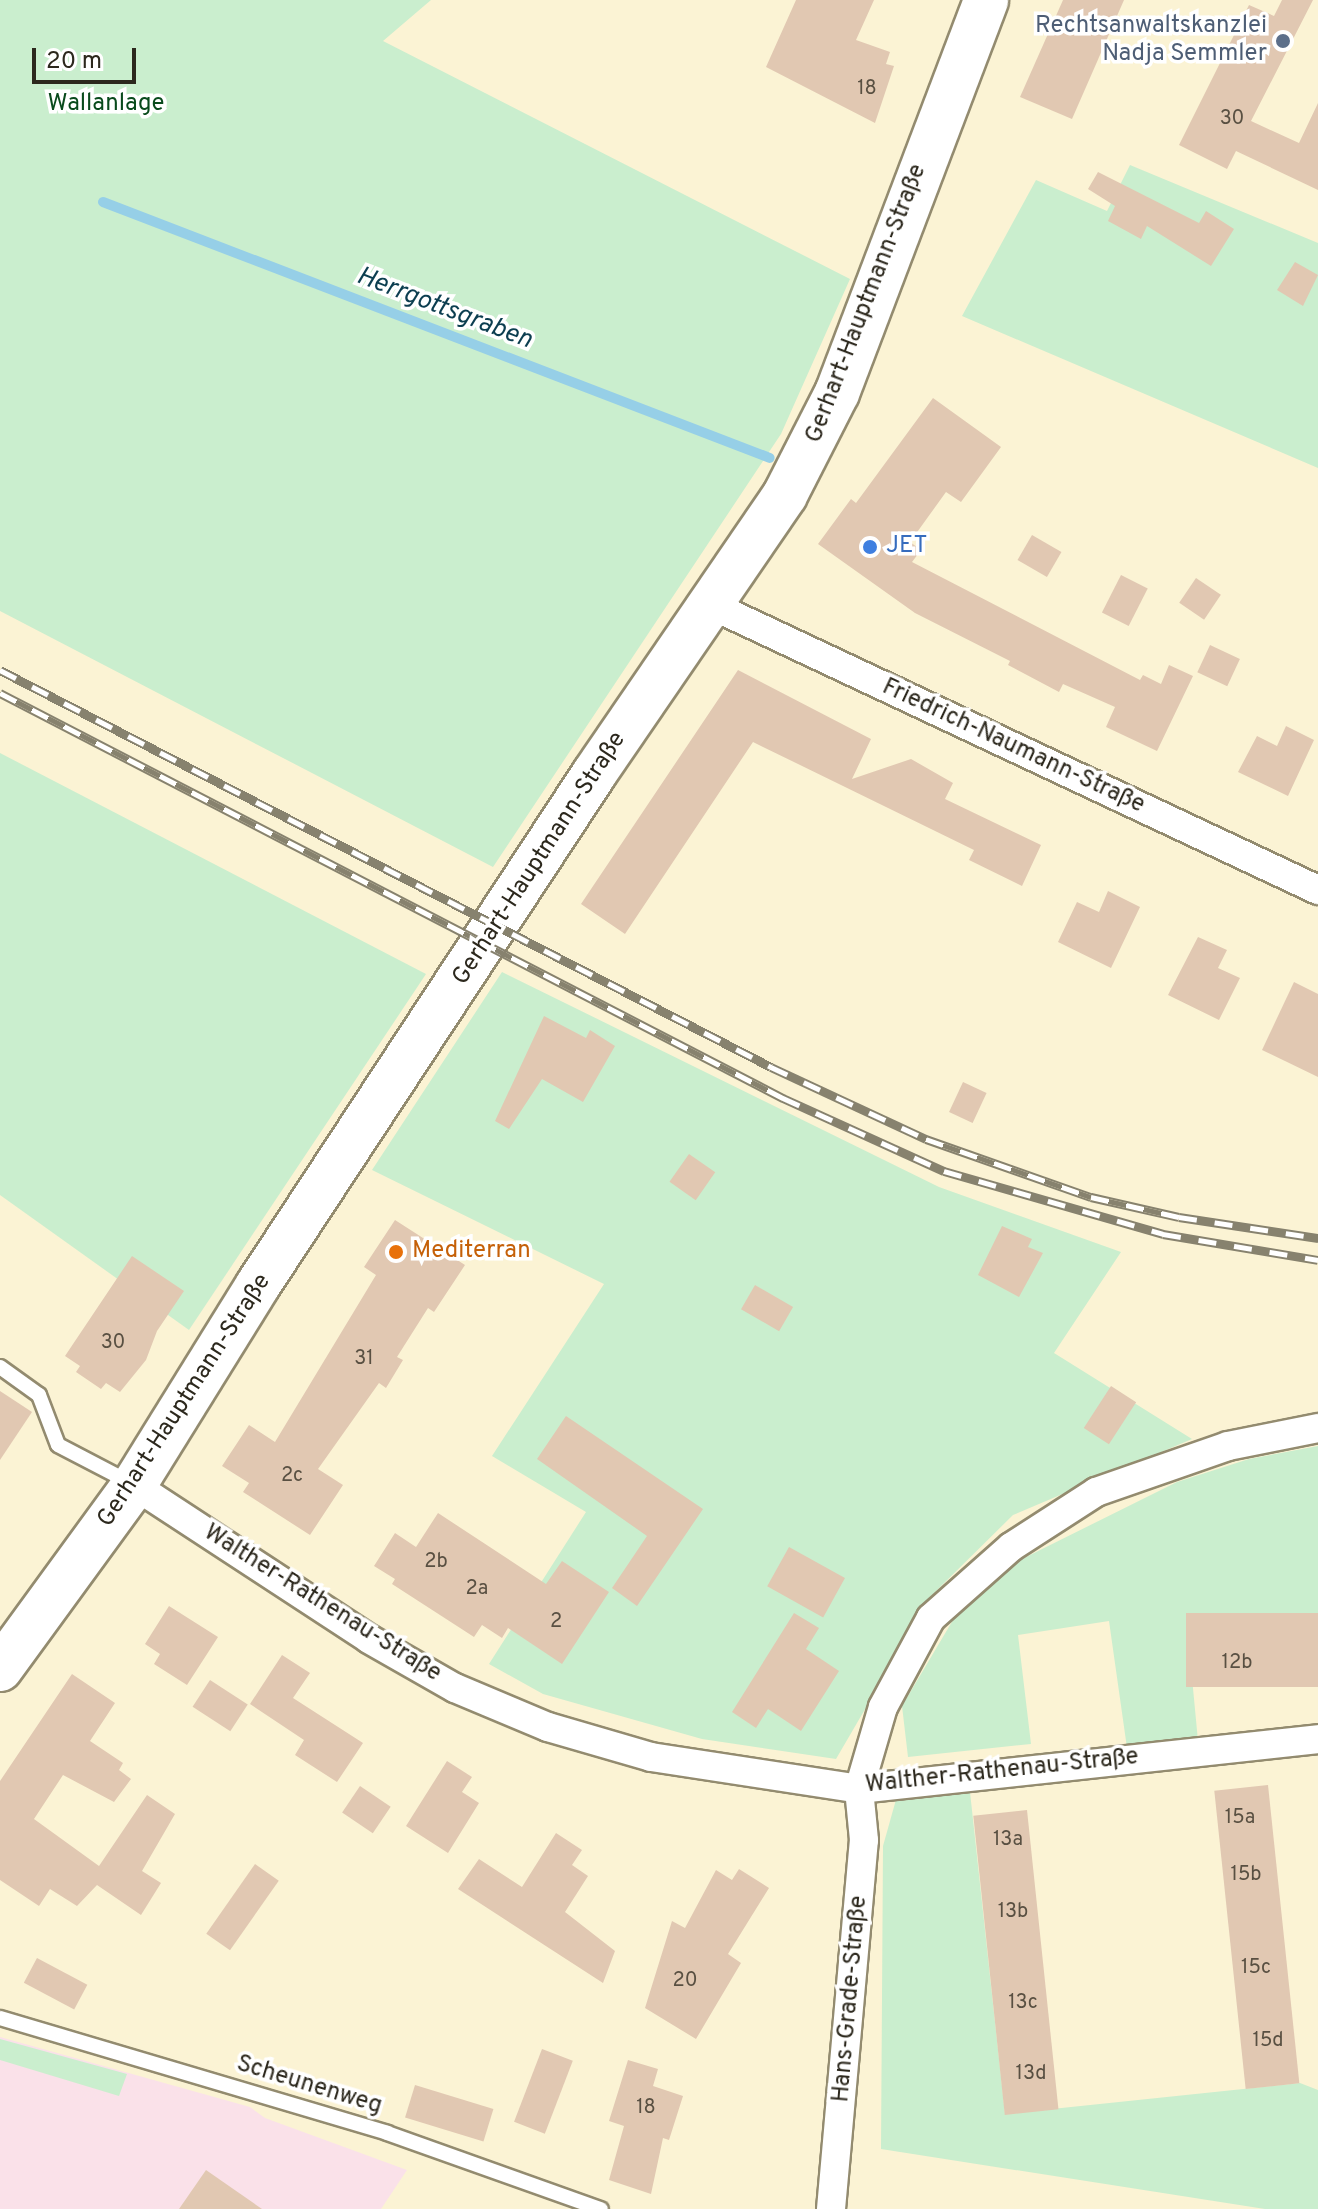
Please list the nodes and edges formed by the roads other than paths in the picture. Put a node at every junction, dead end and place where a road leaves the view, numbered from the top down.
1 (986, 0) edge
2 (709, 604) junction
3 (1318, 890) edge
4 (0, 1367) edge
5 (1318, 1428) edge
6 (134, 1485) junction
7 (0, 1669) edge
8 (1318, 1739) edge
9 (859, 1789) junction
10 (0, 2018) edge
11 (601, 2209) edge
12 (831, 2209) edge

1 - 2 main road, Gerhart-Hauptmann-Straße
2 - 3 street, Friedrich-Naumann-Straße
2 - 6 main road, Gerhart-Hauptmann-Straße
4 - 6 lane
5 - 9 street
6 - 7 main road, Gerhart-Hauptmann-Straße
6 - 9 street, Walther-Rathenau-Straße
8 - 9 street, Walther-Rathenau-Straße
9 - 12 street, Hans-Grade-Straße
10 - 11 lane, Scheunenweg

